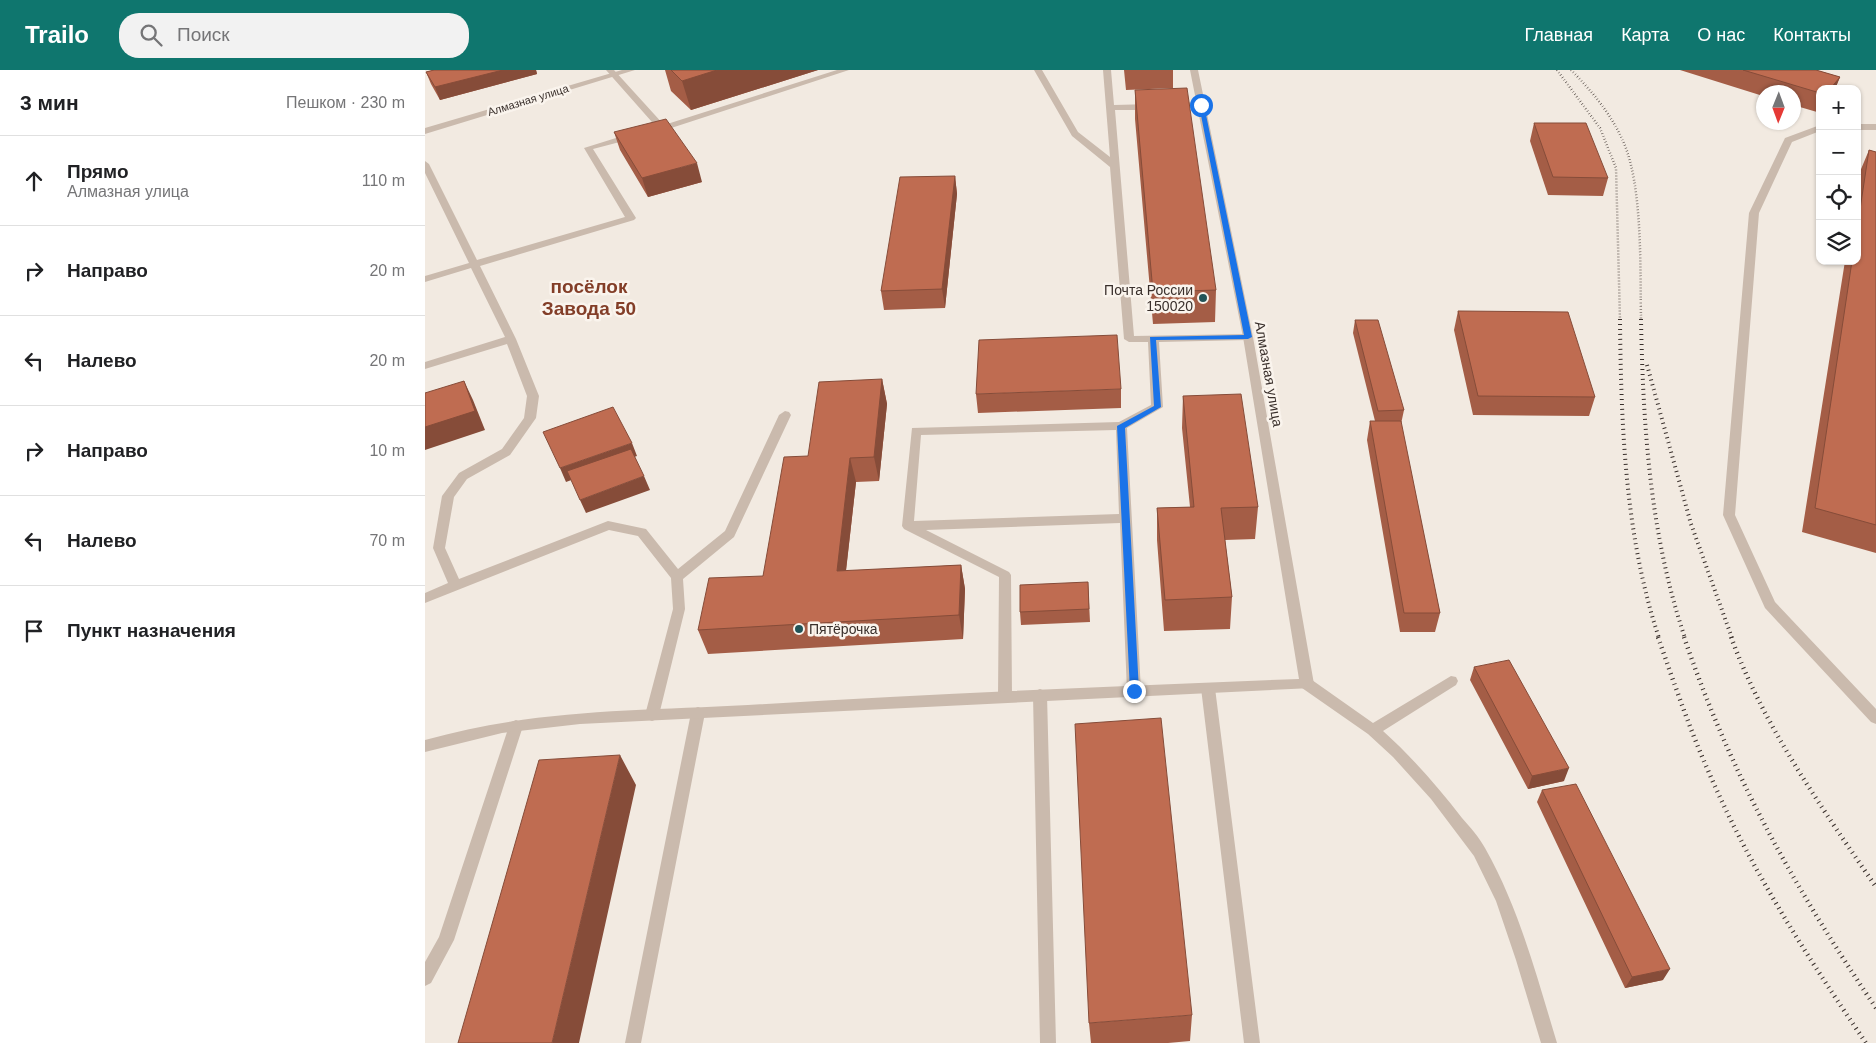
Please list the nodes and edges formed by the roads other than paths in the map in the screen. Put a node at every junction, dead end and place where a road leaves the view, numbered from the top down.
1 (631, 70) edge
2 (845, 70) edge
3 (1038, 70) edge
4 (1107, 70) edge
5 (1194, 70) edge
6 (611, 72) edge
7 (1201, 105) junction
8 (1110, 108) junction
9 (1861, 126) edge
10 (1876, 127) edge
11 (653, 130) junction
12 (1816, 130) edge
13 (425, 131) edge
14 (425, 164) edge
15 (1115, 166) junction
16 (474, 264) junction
17 (425, 279) edge
18 (1248, 337) junction
19 (1153, 338) junction
20 (511, 339) junction
21 (425, 366) edge
22 (785, 414) dead end
23 (1121, 426) junction
24 (1126, 518) junction
25 (908, 526) junction
26 (677, 577) junction
27 (456, 586) junction
28 (425, 598) edge
29 (1451, 681) dead end
30 (1307, 684) junction
31 (1208, 688) junction
32 (1134, 691) junction
33 (1040, 695) junction
34 (1005, 696) junction
35 (698, 713) junction
36 (652, 715) junction
37 (1876, 718) edge
38 (515, 726) junction
39 (1373, 730) junction
40 (425, 746) edge
41 (425, 978) edge
42 (633, 1043) edge
43 (1048, 1043) edge
44 (1251, 1043) edge
45 (1549, 1043) edge

1 - 6 street, Алмазная улица
2 - 11 street
3 - 15 street
4 - 8 street
5 - 7 street, Алмазная улица
6 - 11 street
6 - 13 street, Алмазная улица
7 - 8 street
7 - 18 street, Алмазная улица
8 - 15 street
9 - 10 street
11 - 16 street
12 - 37 street
14 - 16 street
15 - 19 street
16 - 17 street
16 - 20 street
18 - 19 street
18 - 30 street, Алмазная улица
19 - 23 street
20 - 21 street
20 - 27 street
22 - 26 street
23 - 24 street
23 - 25 street
24 - 25 street
24 - 32 street
25 - 34 street
26 - 27 street
26 - 36 street
27 - 28 street
29 - 39 street
30 - 31 street
30 - 39 street
31 - 32 street
31 - 44 street
32 - 33 street
33 - 34 street
33 - 43 street
34 - 35 street
35 - 36 street
35 - 42 street
36 - 38 street
38 - 40 street
38 - 41 street
39 - 45 street

